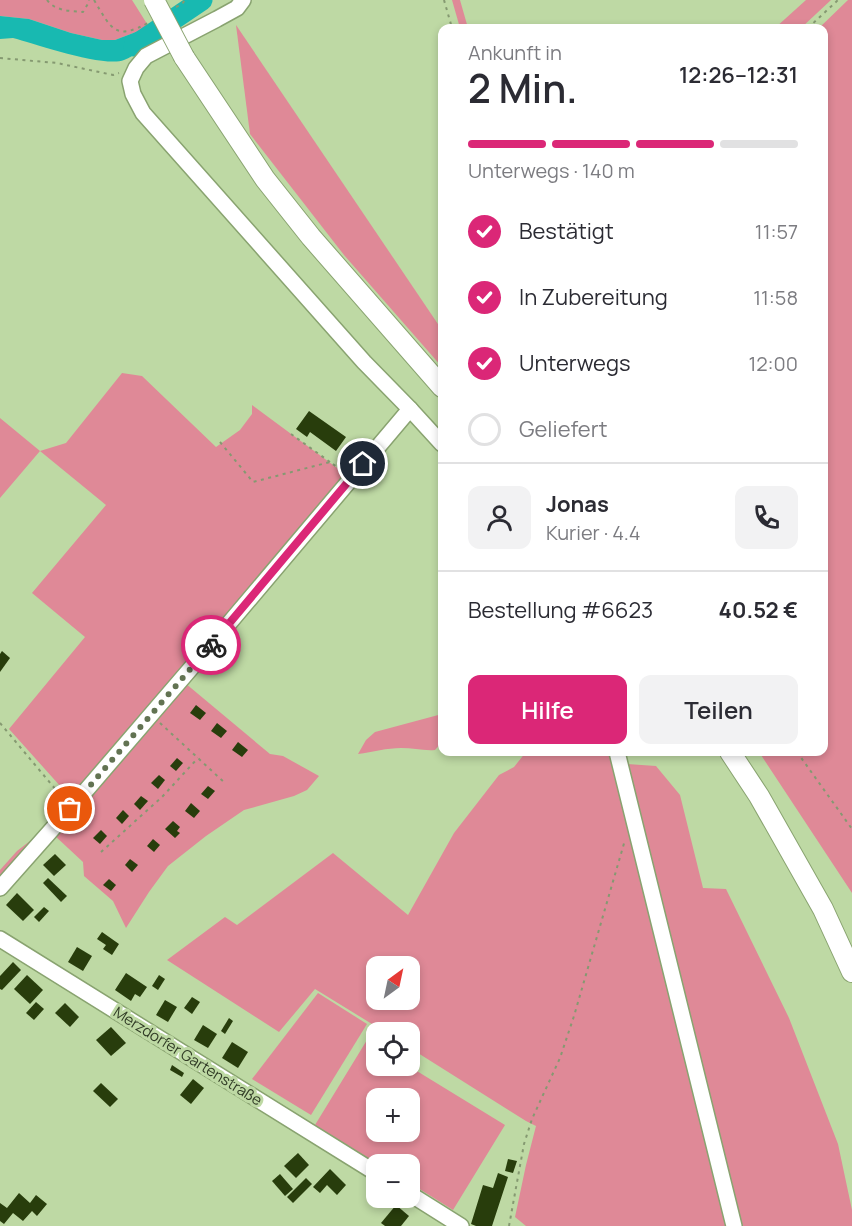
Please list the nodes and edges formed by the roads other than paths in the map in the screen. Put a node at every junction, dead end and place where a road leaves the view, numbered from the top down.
1 (243, 0) edge
2 (154, 10) edge
3 (438, 382) edge
4 (410, 409) junction
5 (438, 440) edge
6 (618, 756) edge
7 (733, 756) edge
8 (0, 888) edge
9 (0, 939) edge
10 (852, 972) edge
11 (366, 1167) edge
12 (420, 1200) edge
13 (461, 1226) edge
14 (734, 1226) edge

1 - 4 street
2 - 3 main road, bridge
4 - 5 street
4 - 8 street
6 - 14 street
7 - 10 main road
9 - 11 street, Merzdorfer Gartenstraße
12 - 13 street

